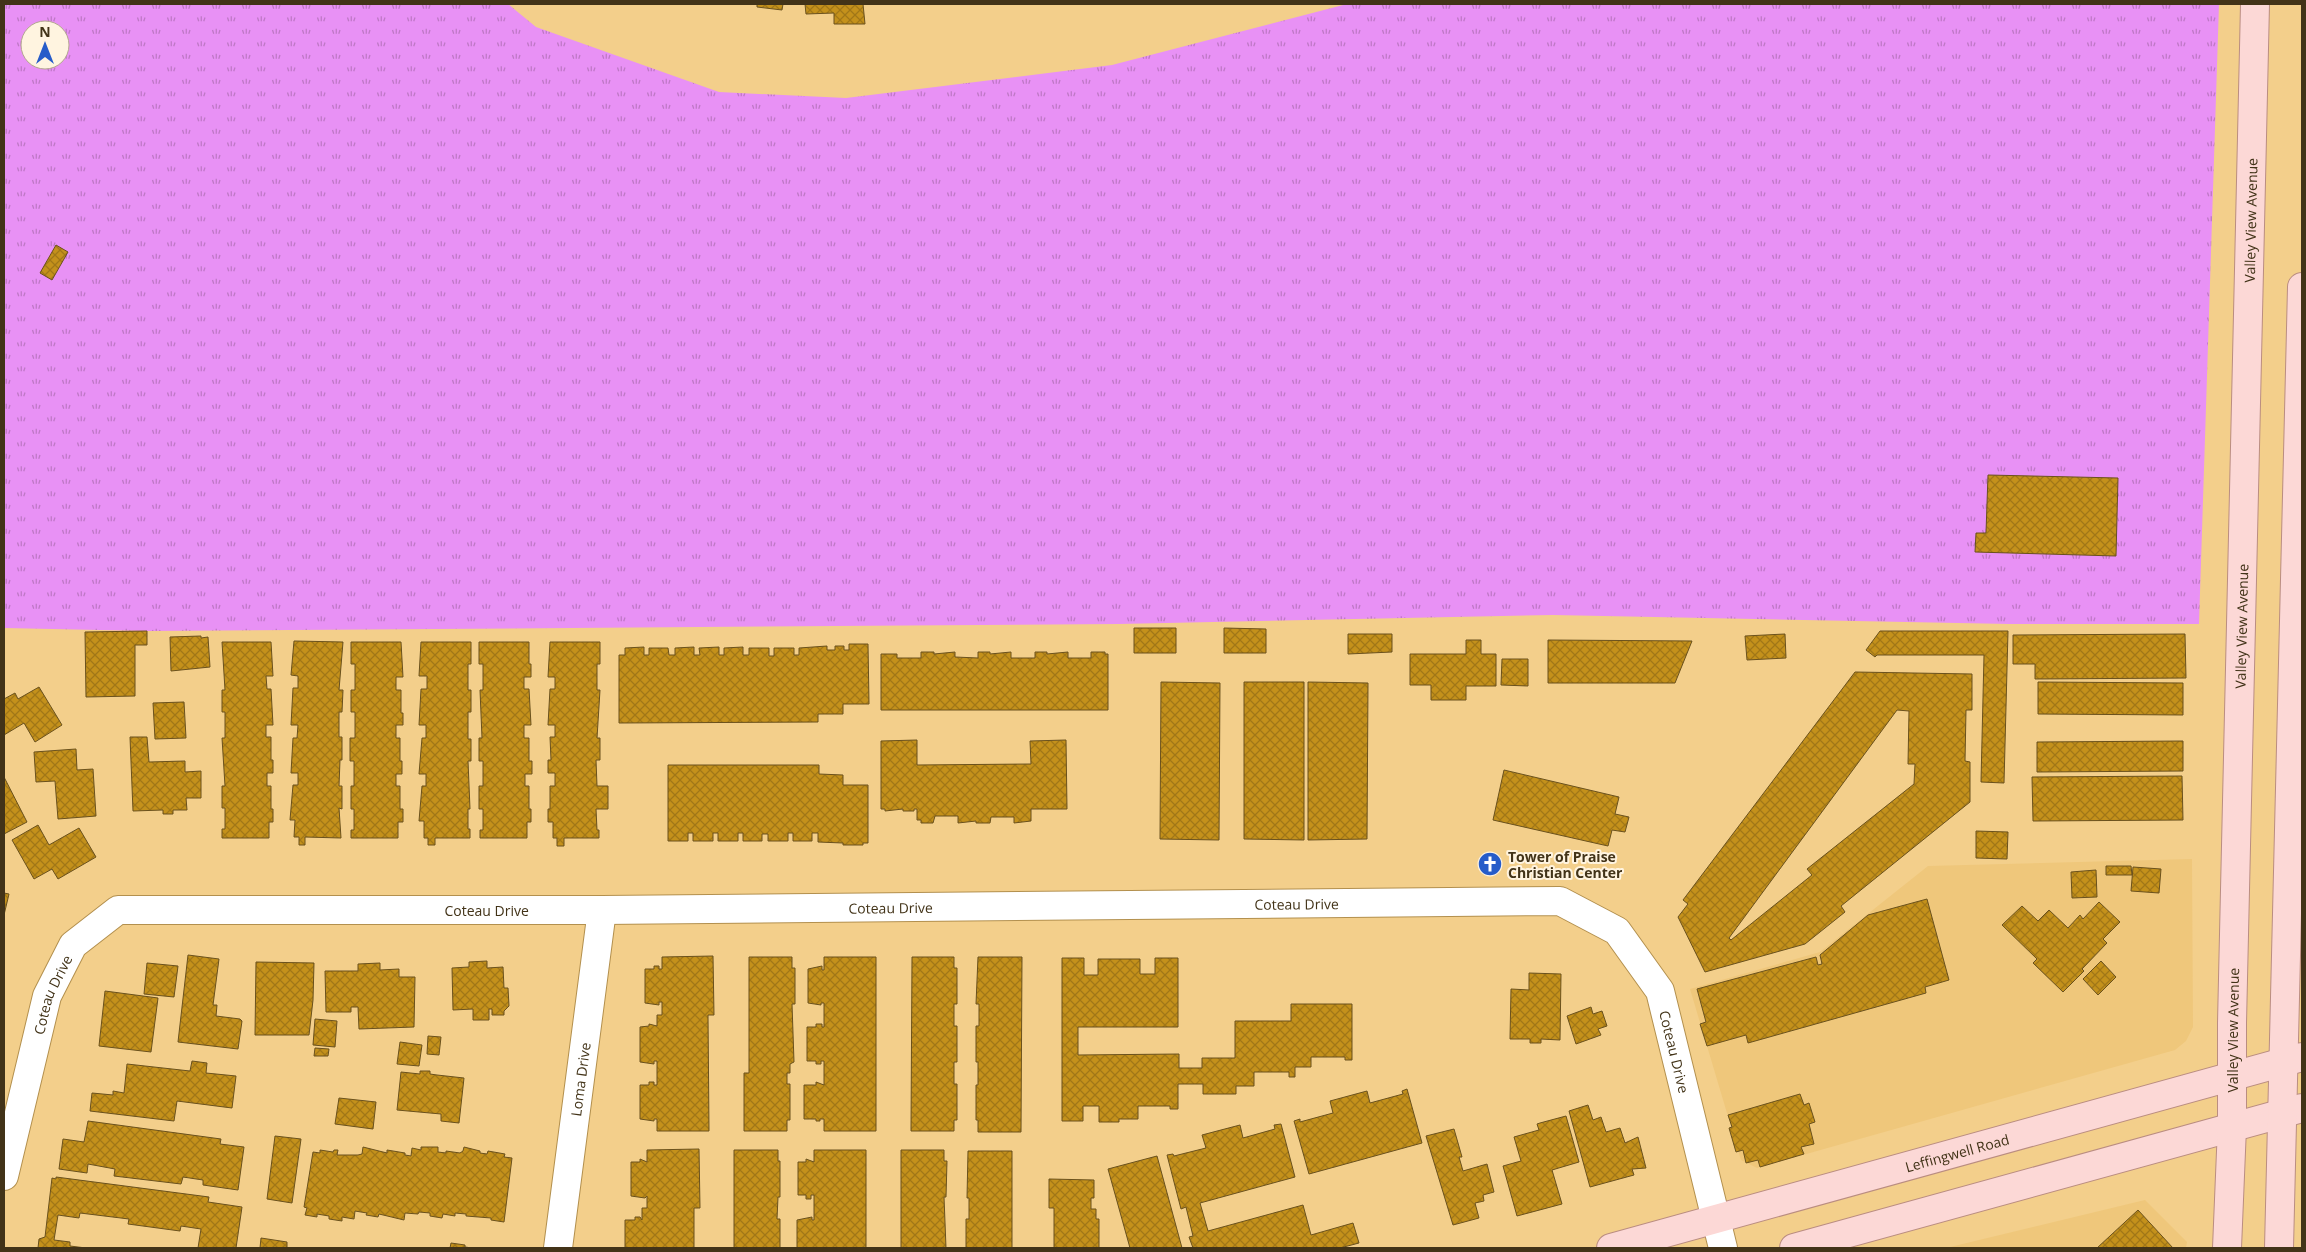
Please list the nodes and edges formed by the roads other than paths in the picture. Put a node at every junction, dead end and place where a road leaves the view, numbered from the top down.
1 (2254, 4) edge
2 (2302, 287) edge
3 (602, 910) junction
4 (2292, 1060) edge
5 (2232, 1077) junction
6 (2292, 1110) edge
7 (2232, 1127) junction
8 (4, 1176) edge
9 (1716, 1219) junction
10 (558, 1248) edge
11 (1611, 1248) edge
12 (1723, 1248) edge
13 (1794, 1248) edge
14 (2227, 1248) edge
15 (2279, 1248) edge

1 - 5 main road, Valley View Avenue
2 - 4 main road
3 - 8 street, Coteau Drive
3 - 9 street, Coteau Drive
3 - 10 street, Loma Drive
4 - 5 main road, Leffingwell Road
4 - 6 main road
5 - 7 main road, Valley View Avenue
5 - 9 main road, Leffingwell Road
6 - 7 main road
6 - 15 main road
7 - 13 main road
7 - 14 main road, Valley View Avenue
9 - 11 main road, Leffingwell Road
9 - 12 street, Coteau Drive

